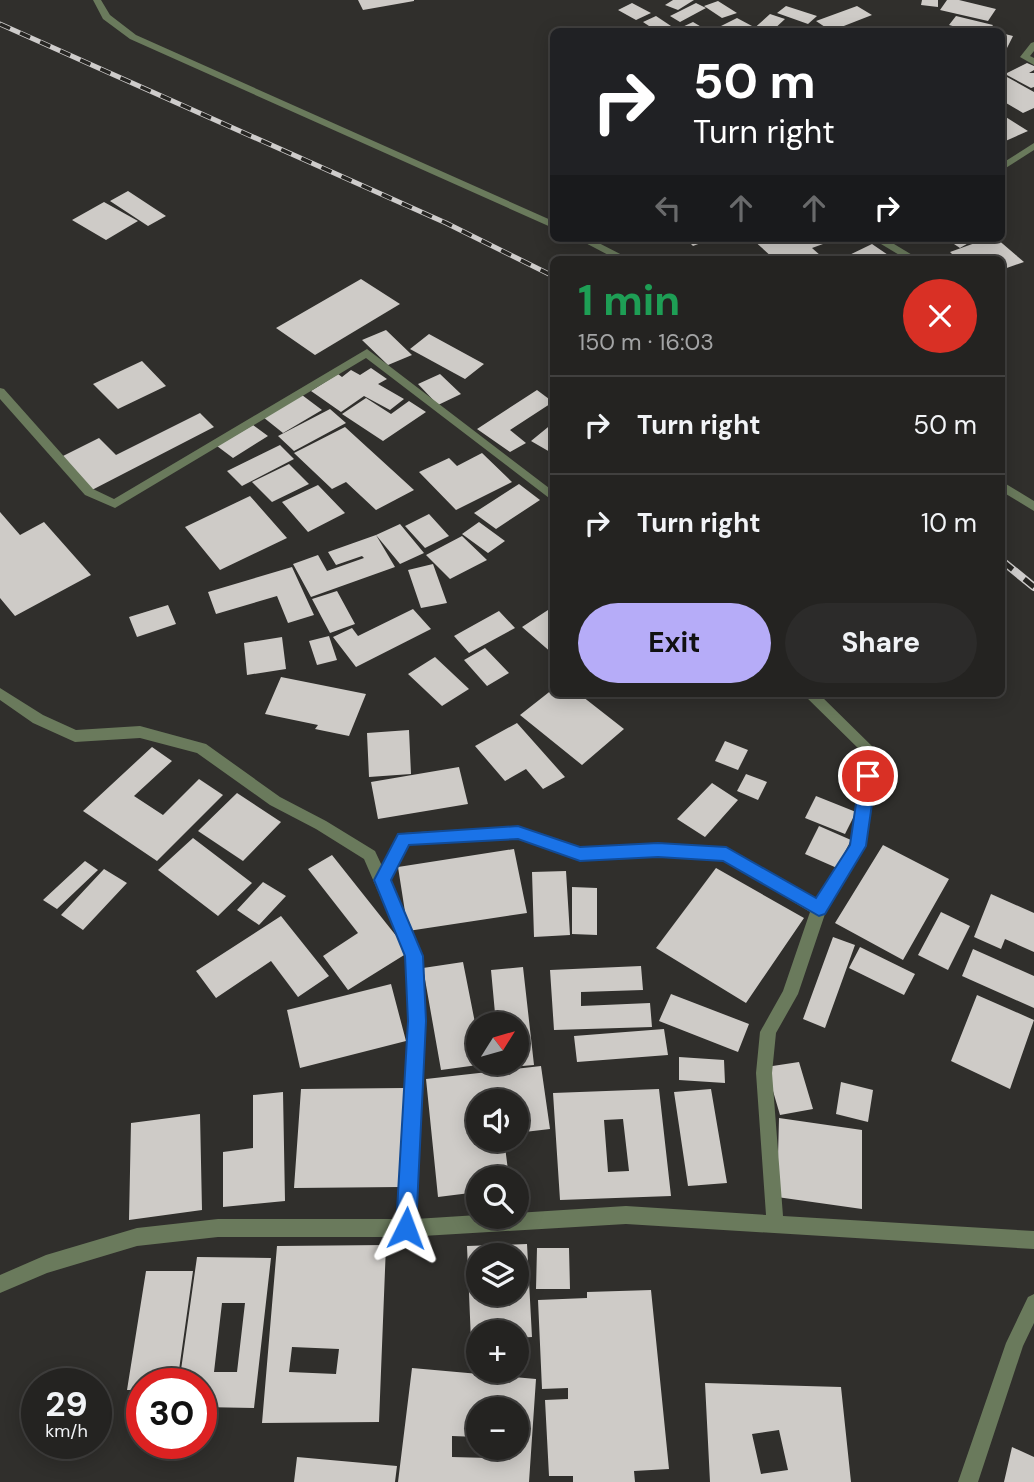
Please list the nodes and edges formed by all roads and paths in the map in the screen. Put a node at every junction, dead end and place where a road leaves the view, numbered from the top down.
1 (97, 0) edge
2 (1034, 45) edge
3 (1034, 62) edge
4 (1034, 146) edge
5 (1005, 164) edge
6 (550, 224) edge
7 (589, 242) edge
8 (883, 242) edge
9 (619, 256) edge
10 (909, 256) edge
11 (0, 392) edge
12 (1005, 488) edge
13 (550, 495) edge
14 (1034, 507) edge
15 (0, 693) edge
16 (813, 697) edge
17 (382, 880) junction
18 (819, 909) junction
19 (775, 1225) junction
20 (406, 1228) junction
21 (1034, 1240) edge
22 (0, 1284) edge
23 (1034, 1303) edge
24 (968, 1482) edge

1 - 6 street
2 - 3 street
4 - 5 street
7 - 9 street
8 - 10 street
11 - 13 street
12 - 14 street
15 - 17 street
16 - 18 street
17 - 18 street
17 - 20 street
18 - 19 street
19 - 20 street
19 - 21 street
20 - 22 street
23 - 24 street

